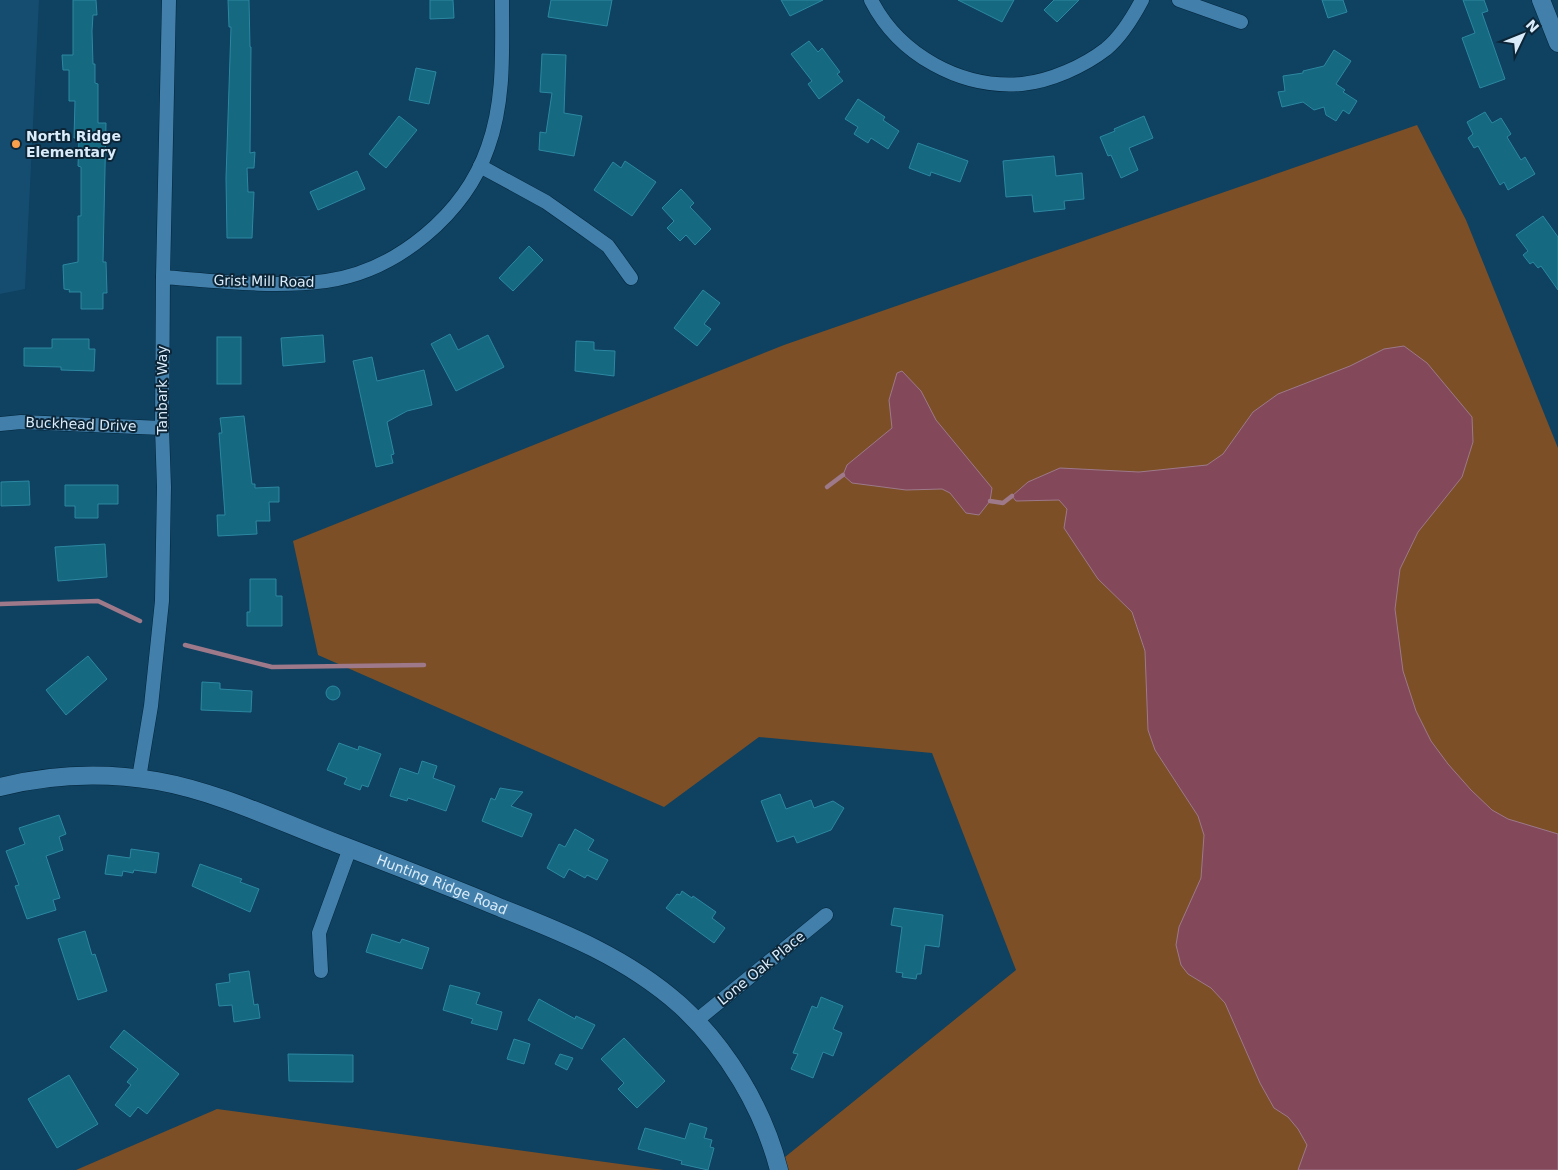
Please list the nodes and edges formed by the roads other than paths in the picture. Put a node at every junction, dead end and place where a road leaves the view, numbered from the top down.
1 (169, 0) edge
2 (502, 0) edge
3 (871, 0) edge
4 (1142, 0) edge
5 (1179, 0) edge
6 (1542, 0) edge
7 (1241, 22) dead end
8 (1558, 43) edge
9 (480, 166) junction
10 (163, 277) junction
11 (631, 278) dead end
12 (0, 424) edge
13 (162, 428) junction
14 (139, 778) junction
15 (0, 787) edge
16 (350, 848) junction
17 (826, 915) dead end
18 (321, 971) dead end
19 (696, 1021) junction
20 (779, 1170) edge

1 - 10 street, Tanbark Way
2 - 9 street, Grist Mill Road
3 - 4 street
5 - 7 street
6 - 8 street
9 - 10 street, Grist Mill Road
9 - 11 street
10 - 13 street, Tanbark Way
12 - 13 street, Buckhead Drive
13 - 14 street, Tanbark Way
14 - 15 street, Hunting Ridge Road
14 - 16 street, Hunting Ridge Road
16 - 18 street
16 - 19 street, Hunting Ridge Road
17 - 19 street, Lone Oak Place
19 - 20 street, Hunting Ridge Road

